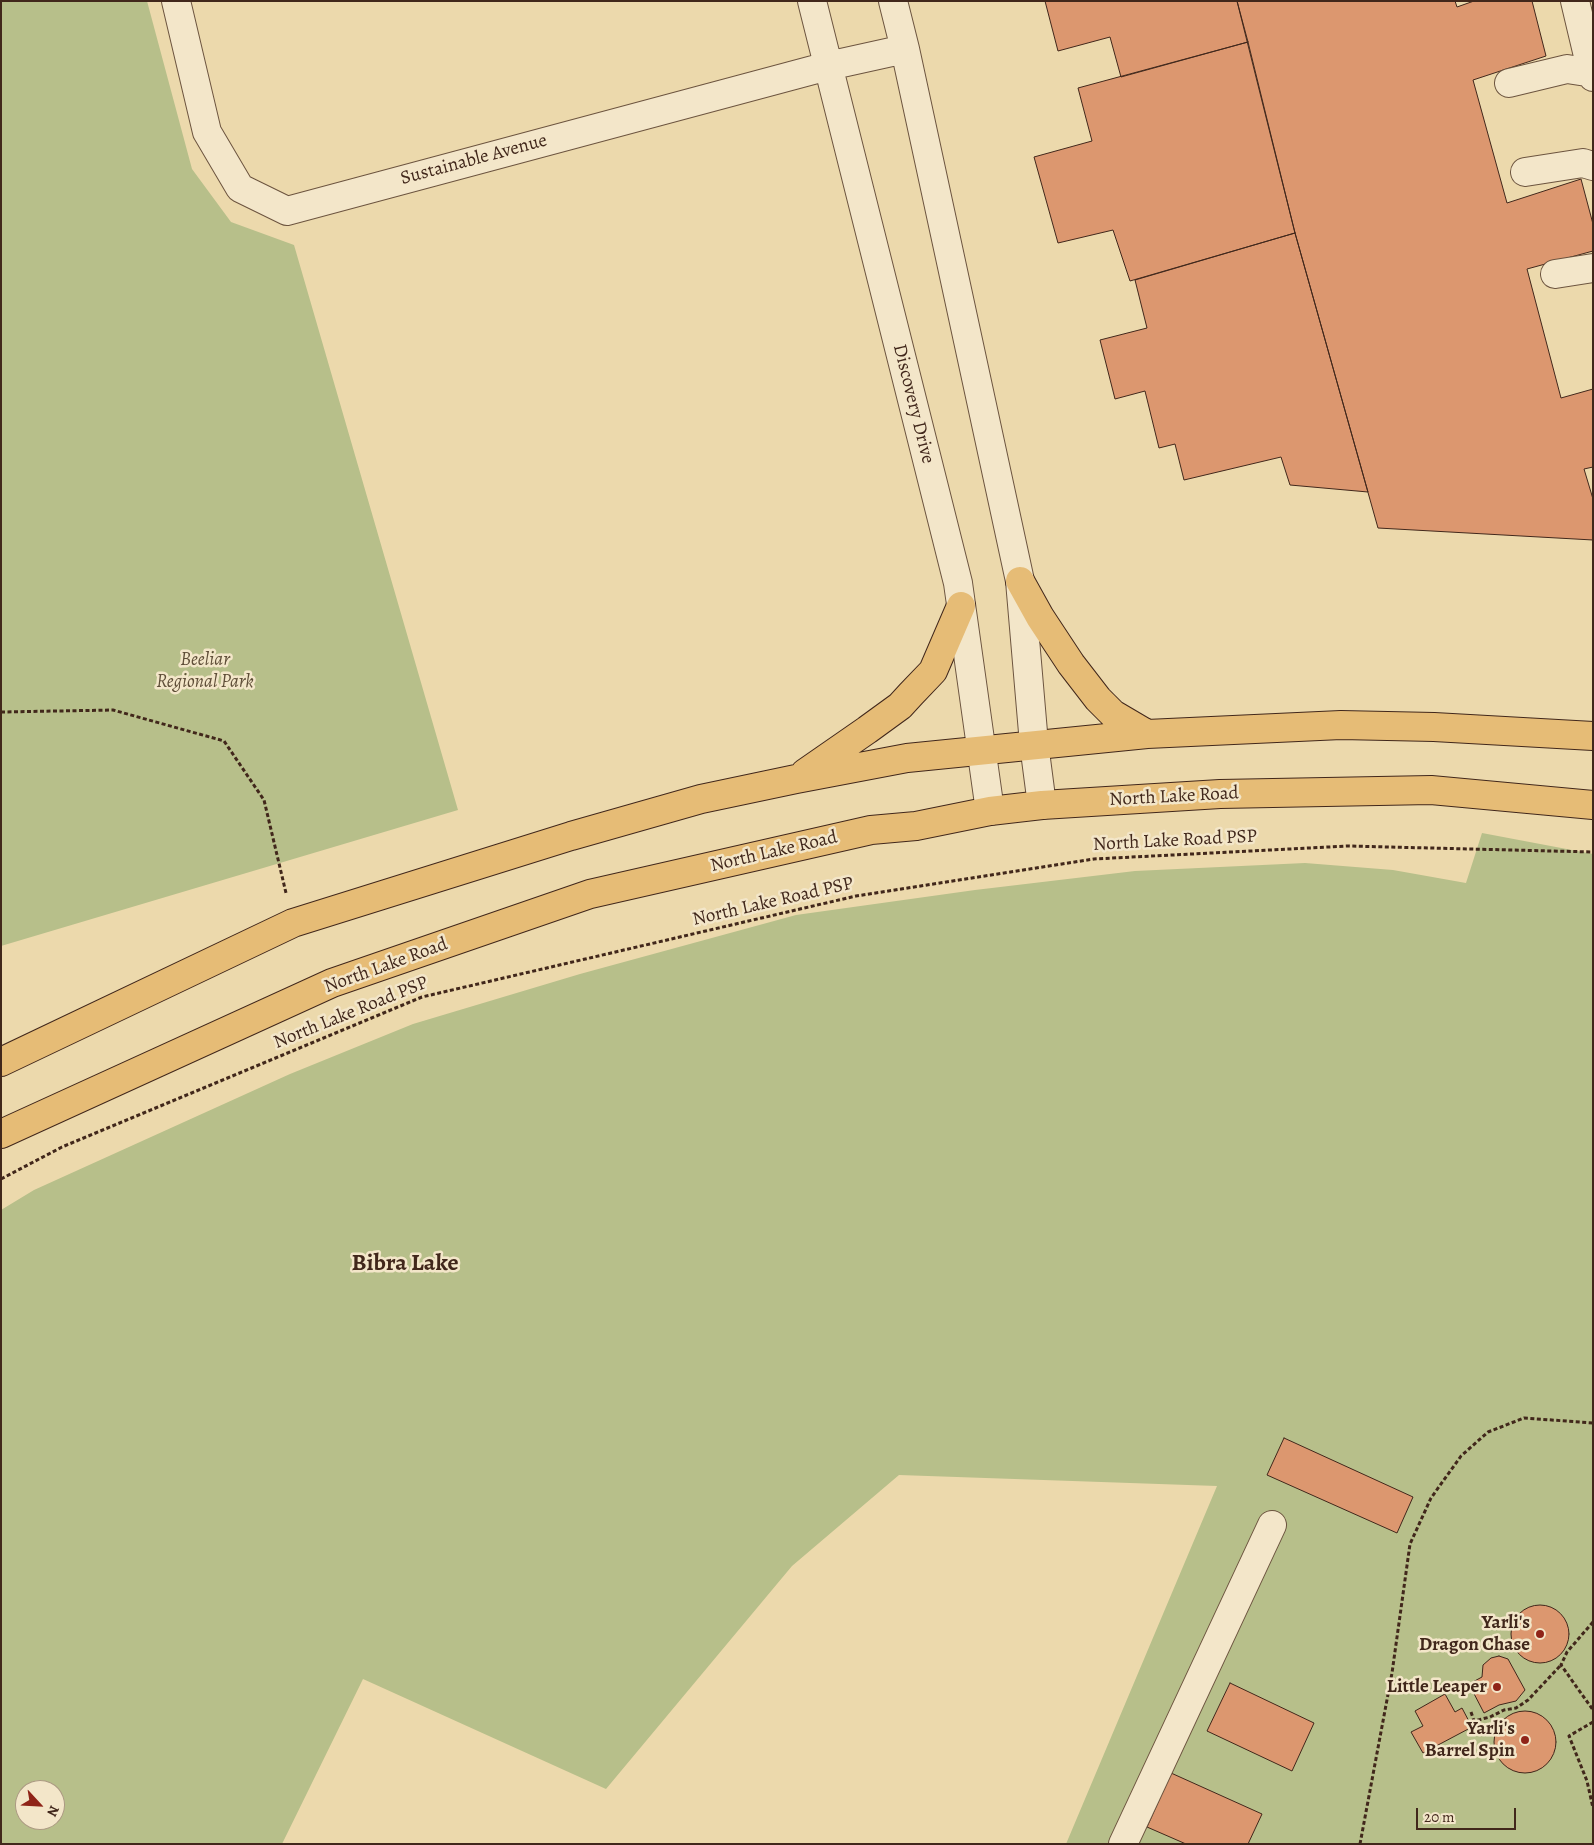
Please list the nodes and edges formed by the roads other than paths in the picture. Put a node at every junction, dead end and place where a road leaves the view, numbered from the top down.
1 (176, 1) edge
2 (812, 1) edge
3 (892, 1) edge
4 (1575, 1) edge
5 (905, 49) junction
6 (828, 66) junction
7 (1592, 74) edge
8 (1509, 83) dead end
9 (1593, 166) edge
10 (1526, 172) dead end
11 (1593, 268) edge
12 (1555, 274) dead end
13 (1020, 581) junction
14 (961, 606) junction
15 (1147, 734) junction
16 (1593, 736) edge
17 (1034, 744) junction
18 (982, 750) junction
19 (796, 779) junction
20 (1042, 805) junction
21 (1593, 805) edge
22 (990, 811) junction
23 (1, 1062) edge
24 (1, 1134) edge
25 (1272, 1525) dead end
26 (1123, 1844) edge

1 - 6 street, Sustainable Avenue
2 - 6 street, Discovery Drive
3 - 5 street
4 - 7 street
5 - 6 street, Sustainable Avenue
5 - 13 street
6 - 14 street, Discovery Drive
7 - 8 street
9 - 10 street
11 - 12 street
13 - 15 main road
13 - 17 street
14 - 18 street, Discovery Drive
14 - 19 main road
15 - 16 main road
15 - 17 main road
17 - 18 main road
17 - 20 street
18 - 19 main road
18 - 22 street, Discovery Drive
19 - 23 main road
20 - 21 main road, North Lake Road
20 - 22 main road, North Lake Road
22 - 24 main road, North Lake Road
25 - 26 street

